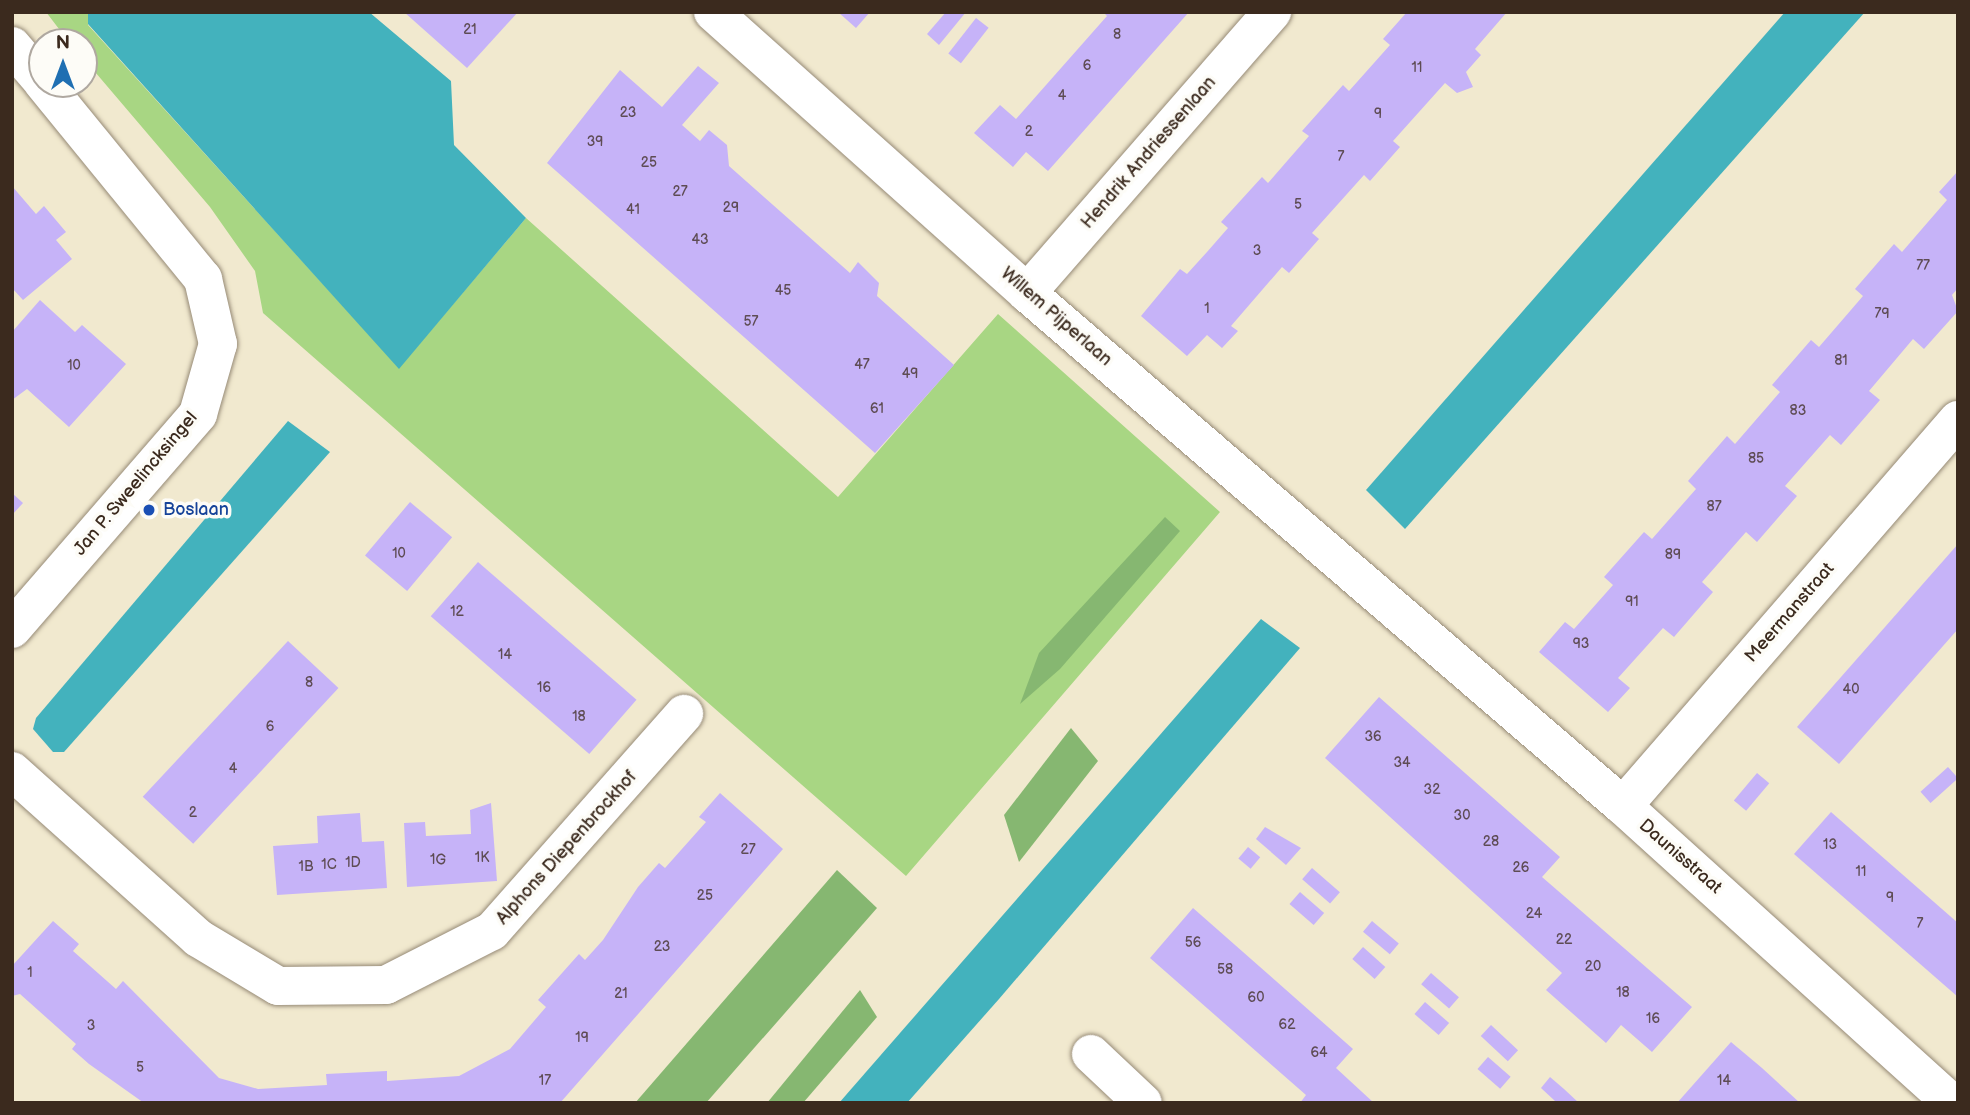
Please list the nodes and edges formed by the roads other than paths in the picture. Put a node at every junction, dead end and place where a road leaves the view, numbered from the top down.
1 (713, 12) edge
2 (1272, 12) edge
3 (12, 46) edge
4 (28, 65) edge
5 (55, 98) edge
6 (1027, 293) junction
7 (1958, 420) edge
8 (1401, 620) joint
9 (12, 629) edge
10 (684, 714) dead end
11 (12, 771) edge
12 (1623, 806) junction
13 (1091, 1054) dead end
14 (1143, 1103) edge
15 (1952, 1103) edge

1 - 6 street, Willem Pijperlaan
2 - 6 street, Hendrik Andriessenlaan
3 - 4 street, Jan P. Sweelincksingel
5 - 9 street, Jan P. Sweelincksingel
6 - 8 street, Willem Pijperlaan
7 - 12 street, Meermanstraat
8 - 12 street, Daunisstraat
10 - 11 street, Alphons Diepenbrockhof
12 - 15 street, Daunisstraat
13 - 14 street

